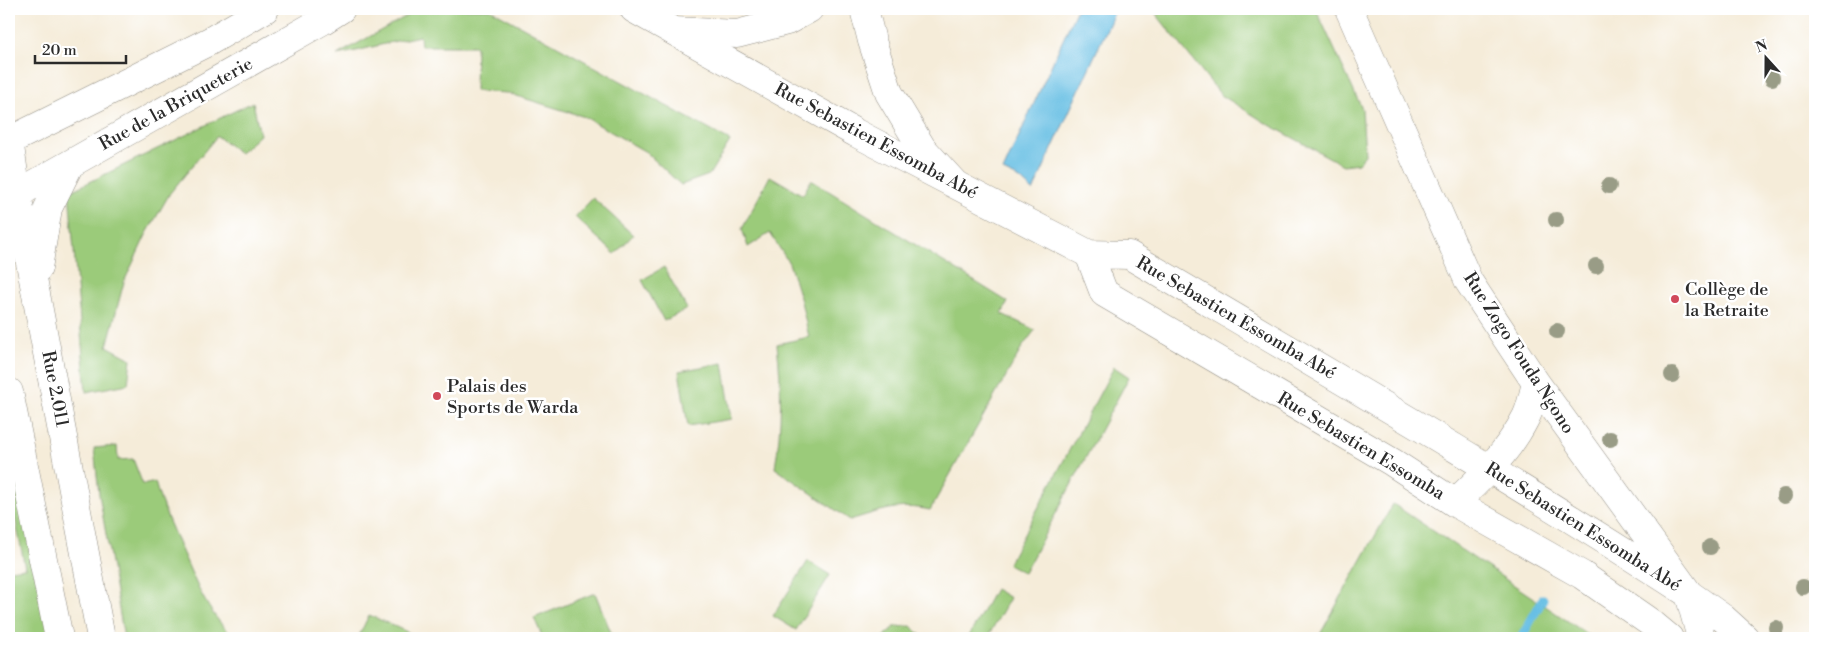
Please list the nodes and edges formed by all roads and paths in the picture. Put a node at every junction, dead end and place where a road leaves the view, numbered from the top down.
1 (266, 9) edge
2 (342, 9) edge
3 (634, 9) edge
4 (808, 9) edge
5 (864, 9) edge
6 (1349, 9) edge
7 (674, 31) junction
8 (9, 140) edge
9 (70, 164) junction
10 (954, 184) junction
11 (13, 195) edge
12 (1090, 254) junction
13 (36, 287) junction
14 (1536, 383) junction
15 (9, 392) edge
16 (1490, 469) junction
17 (1455, 503) junction
18 (1689, 594) junction
19 (1660, 631) edge
20 (59, 638) edge
21 (101, 638) edge
22 (1701, 638) edge
23 (1745, 638) edge

1 - 8 main road
2 - 9 main road, Rue de la Briqueterie
3 - 7 main road, Rue Sebastien Essomba Abé
4 - 7 main road
5 - 10 main road
6 - 14 main road, Rue Zogo Fouda Ngono
7 - 10 main road, Rue Sebastien Essomba Abé
8 - 11 main road, Rue 2.011
9 - 11 main road, Rue de la Briqueterie
9 - 13 main road
10 - 12 main road, Rue Sebastien Essomba Abé
11 - 13 main road, Rue 2.011
12 - 16 main road, Rue Sebastien Essomba Abé
12 - 17 main road, Rue Sebastien Essomba
13 - 21 main road, Rue 2.011
14 - 16 main road
14 - 18 main road, Rue Zogo Fouda Ngono
15 - 20 main road
16 - 17 main road
16 - 18 main road, Rue Sebastien Essomba Abé
17 - 19 main road, Rue Sebastien Essomba
18 - 22 main road, Rue Zogo Fouda Ngono
18 - 23 main road, Rue Zogo Fouda Ngono

